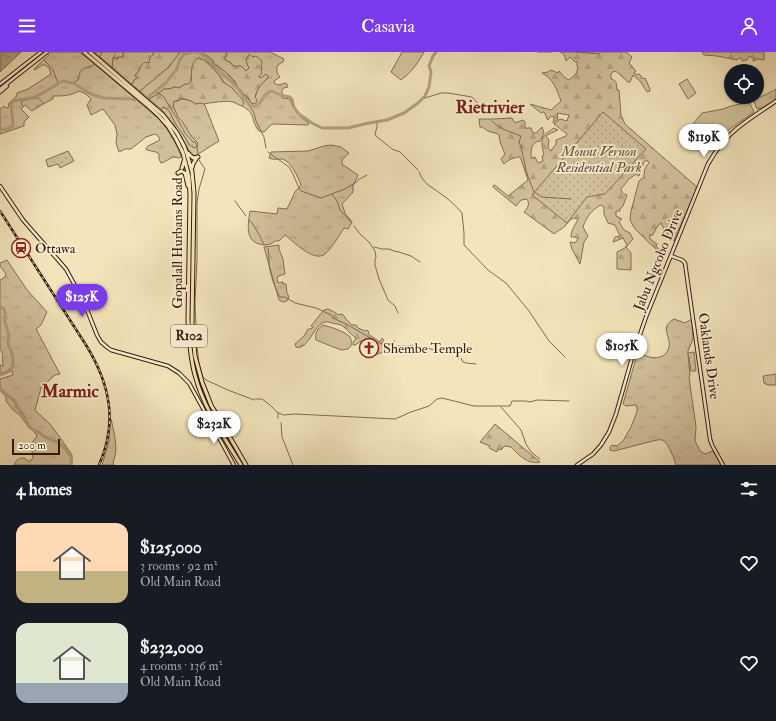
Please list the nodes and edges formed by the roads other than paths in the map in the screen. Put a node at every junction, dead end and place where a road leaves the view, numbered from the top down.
1 (41, 52) edge
2 (47, 52) edge
3 (84, 52) edge
4 (90, 52) edge
5 (97, 60) junction
6 (0, 83) edge
7 (0, 90) edge
8 (776, 101) edge
9 (184, 146) junction
10 (184, 158) junction
11 (182, 168) dead end
12 (178, 173) dead end
13 (193, 174) junction
14 (0, 186) edge
15 (190, 195) junction
16 (671, 256) junction
17 (234, 465) edge
18 (241, 465) edge
19 (246, 465) edge
20 (577, 465) edge
21 (723, 465) edge

1 - 6 street
2 - 7 street
3 - 5 main road, Gopalall Hurbans Road / R102
4 - 5 main road, Gopalall Hurbans Road / R102
5 - 9 main road, Gopalall Hurbans Road / R102
5 - 10 main road, Gopalall Hurbans Road / R102
8 - 16 street, Jabu Ngcobo Drive
9 - 13 main road, Gopalall Hurbans Road / R102
9 - 13 main road
10 - 11 main road
10 - 15 main road, Gopalall Hurbans Road / R102
12 - 15 main road
13 - 19 main road, Gopalall Hurbans Road / R102
14 - 17 street
15 - 18 main road, Gopalall Hurbans Road / R102
16 - 20 street, Jabu Ngcobo Drive
16 - 21 street, Oaklands Drive

